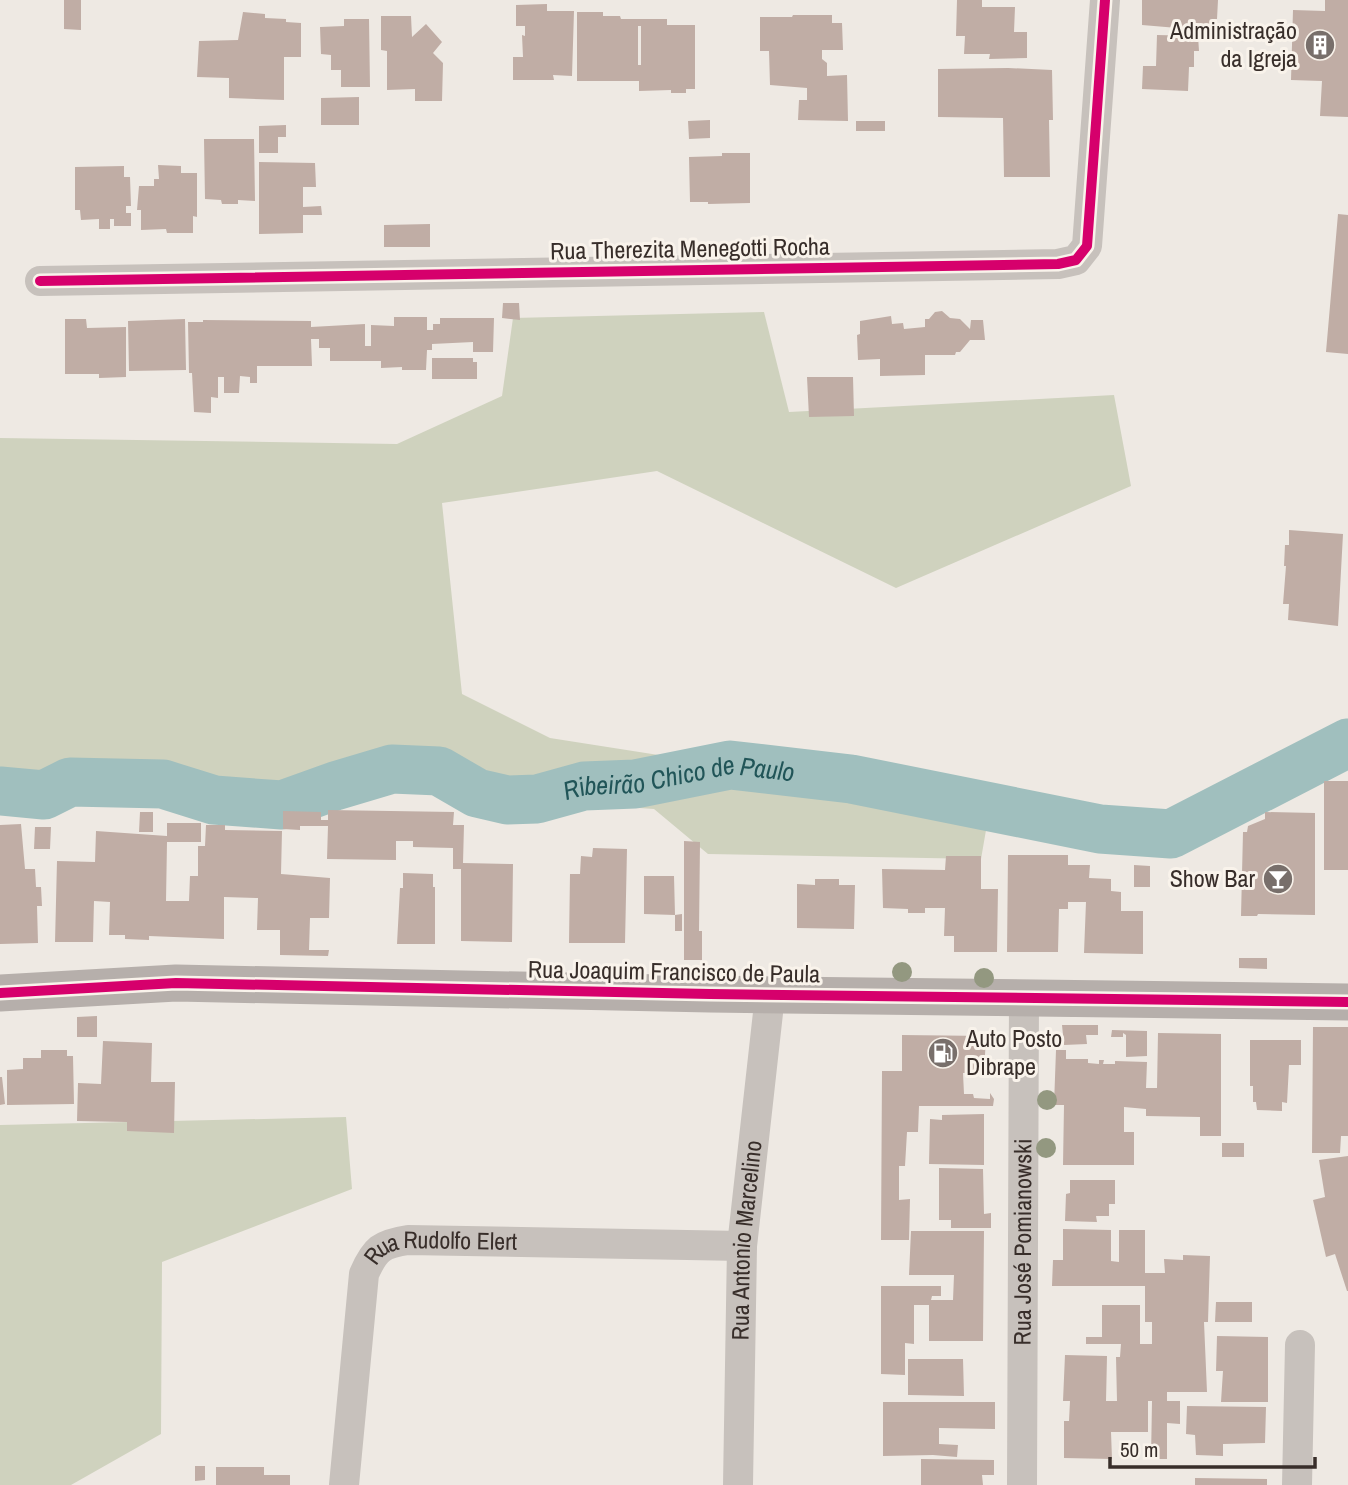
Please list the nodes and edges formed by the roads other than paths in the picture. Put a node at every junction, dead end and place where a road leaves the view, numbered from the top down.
1 (1105, 0) edge
2 (40, 281) dead end
3 (0, 993) edge
4 (770, 995) junction
5 (1024, 998) junction
6 (1348, 1002) edge
7 (742, 1245) junction
8 (1300, 1345) dead end
9 (344, 1485) edge
10 (737, 1485) edge
11 (1022, 1485) edge
12 (1297, 1485) edge

1 - 2 street, Rua Therezita Menegotti Rocha
3 - 4 main road, Rua Joaquim Francisco de Paula
4 - 5 main road, Rua Joaquim Francisco de Paula
4 - 7 street, Rua Antonio Marcelino
5 - 6 main road, Rua Joaquim Francisco de Paula
5 - 11 street, Rua José Pomianowski
7 - 9 street, Rua Rudolfo Elert
7 - 10 street, Rua Antonio Marcelino
8 - 12 street

